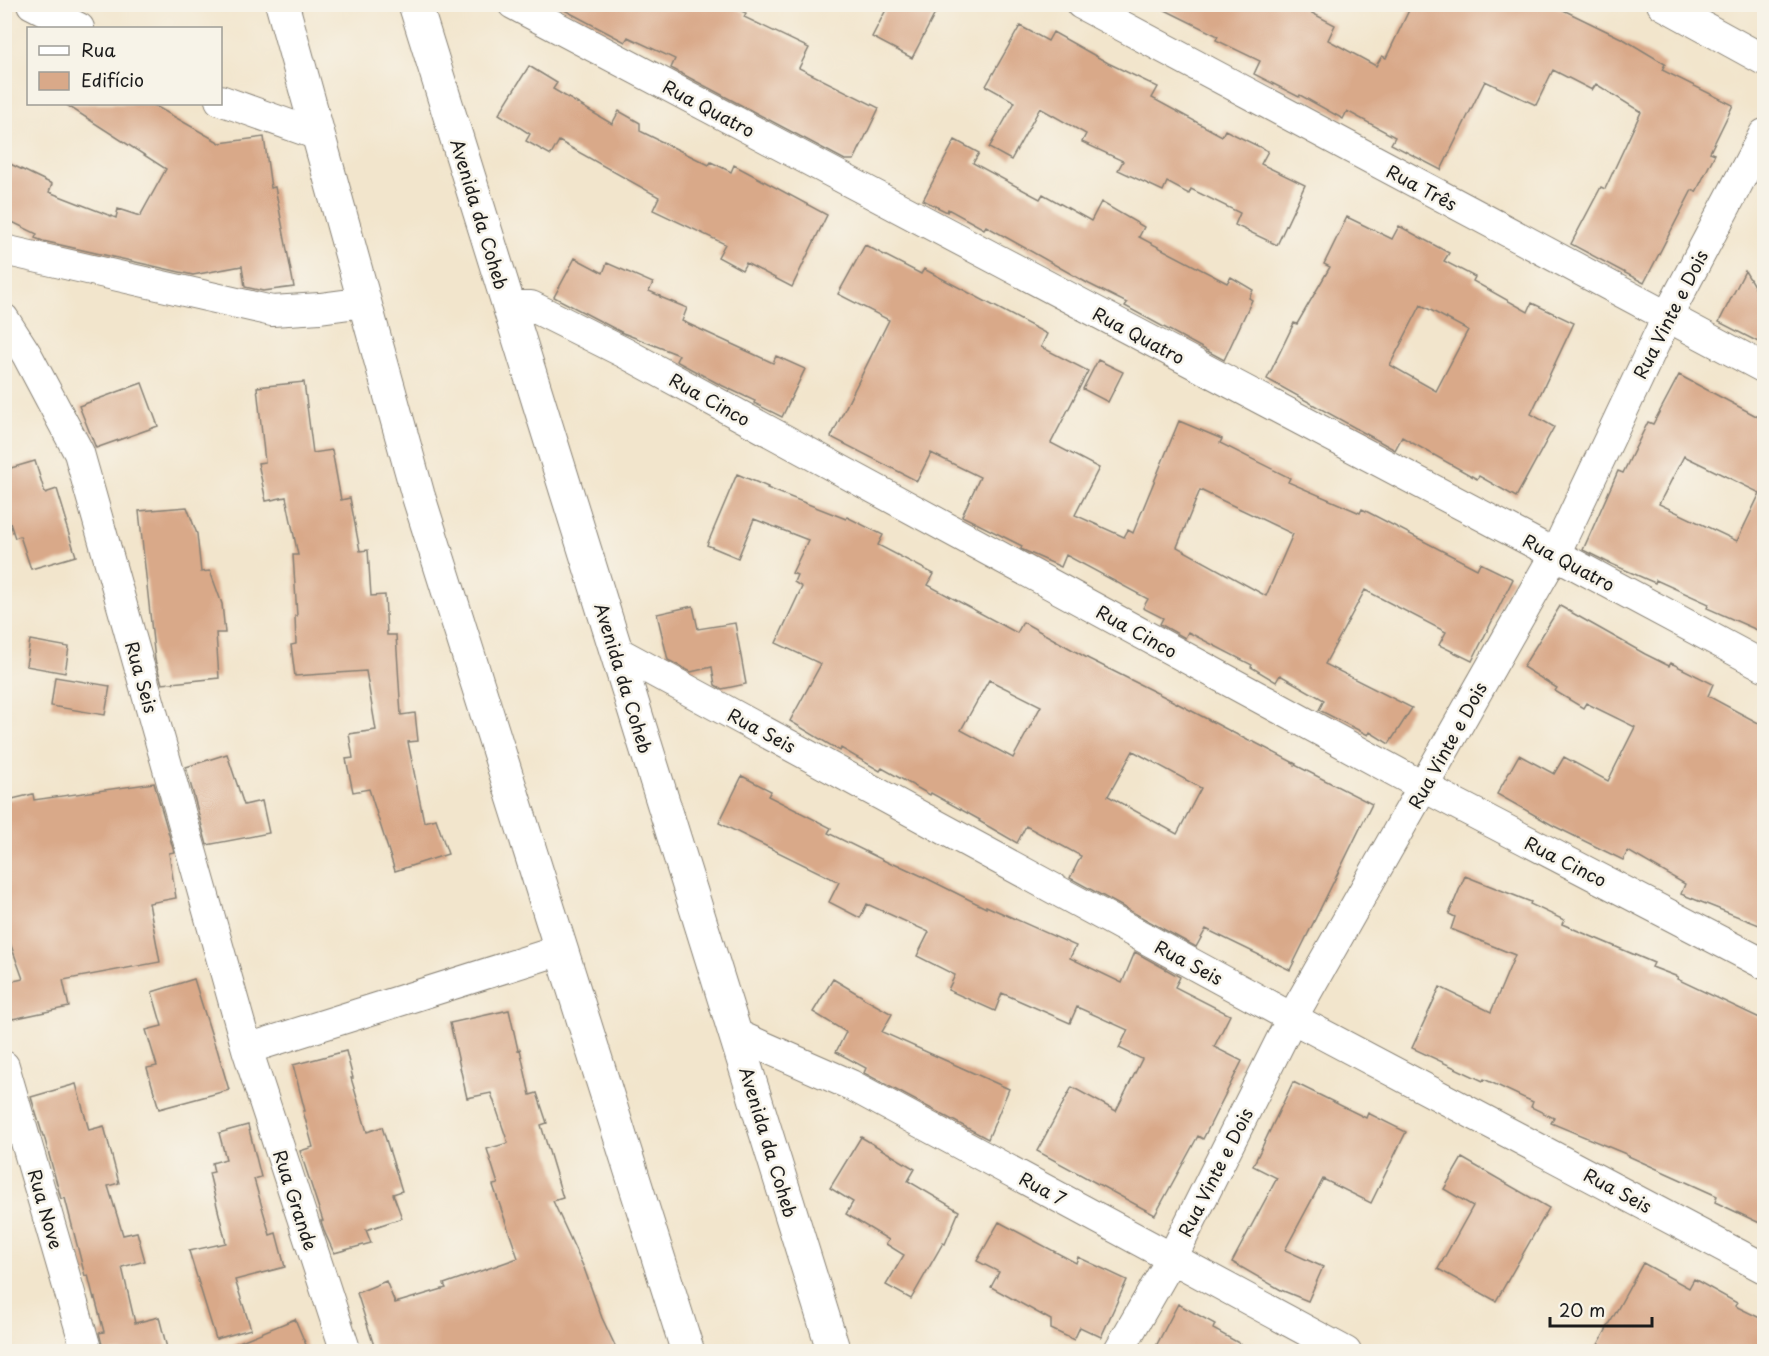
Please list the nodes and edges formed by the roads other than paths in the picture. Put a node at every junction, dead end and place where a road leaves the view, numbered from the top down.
1 (32, 4) edge
2 (282, 4) edge
3 (415, 4) edge
4 (513, 4) edge
5 (1081, 4) edge
6 (1662, 4) edge
7 (77, 27) edge
8 (1764, 60) edge
9 (222, 101) edge
10 (1764, 134) edge
11 (318, 135) junction
12 (4, 250) edge
13 (365, 302) junction
14 (509, 306) junction
15 (1666, 317) junction
16 (4, 319) edge
17 (1764, 368) edge
18 (1555, 554) junction
19 (616, 651) junction
20 (1764, 666) edge
21 (1424, 787) junction
22 (561, 950) junction
23 (1764, 964) edge
24 (1292, 1018) junction
25 (735, 1034) junction
26 (247, 1049) junction
27 (4, 1066) edge
28 (1172, 1258) junction
29 (1764, 1268) edge
30 (87, 1352) edge
31 (346, 1352) edge
32 (688, 1352) edge
33 (834, 1352) edge
34 (1118, 1352) edge
35 (1346, 1352) edge

1 - 7 street
2 - 11 main road
3 - 14 main road, Avenida da Coheb
4 - 18 street, Rua Quatro
5 - 15 street, Rua Três
6 - 8 street
9 - 11 street
10 - 15 street, Rua Vinte e Dois
11 - 13 main road
12 - 13 street
13 - 22 main road
14 - 19 main road, Avenida da Coheb
14 - 21 street, Rua Cinco
15 - 17 street, Rua Três
15 - 18 street, Rua Vinte e Dois
16 - 26 street, Rua Seis
18 - 20 street, Rua Quatro
18 - 21 street, Rua Vinte e Dois
19 - 24 street, Rua Seis
19 - 25 main road, Avenida da Coheb
21 - 23 street, Rua Cinco
21 - 24 street, Rua Vinte e Dois
22 - 26 street
22 - 32 main road
24 - 28 street, Rua Vinte e Dois
24 - 29 street, Rua Seis
25 - 28 street, Rua 7
25 - 33 main road, Avenida da Coheb
26 - 31 street, Rua Grande
27 - 30 street, Rua Nove
28 - 34 street, Rua Vinte e Dois
28 - 35 street, Rua 7

